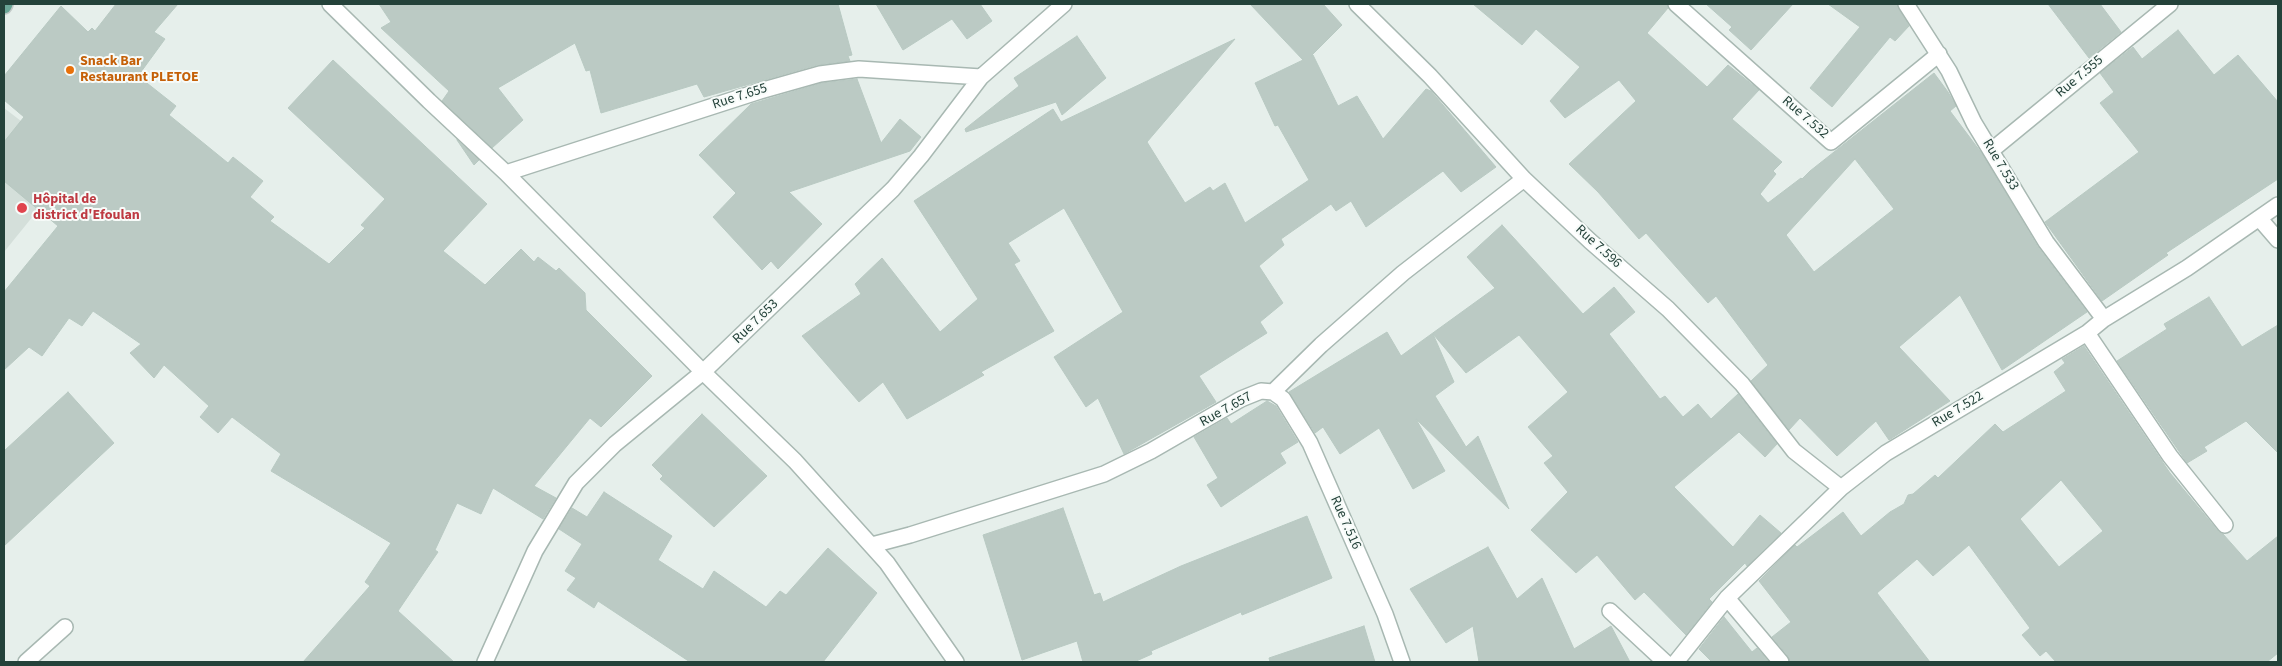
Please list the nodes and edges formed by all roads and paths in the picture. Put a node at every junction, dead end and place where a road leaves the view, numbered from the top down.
1 (330, 4) edge
2 (1064, 4) edge
3 (1357, 4) edge
4 (1676, 4) edge
5 (1906, 4) edge
6 (2170, 4) edge
7 (1939, 54) junction
8 (981, 77) junction
9 (1992, 150) junction
10 (506, 173) junction
11 (1524, 178) junction
12 (2278, 205) edge
13 (2259, 218) junction
14 (2278, 240) edge
15 (2104, 319) junction
16 (2087, 334) junction
17 (703, 372) junction
18 (1273, 392) junction
19 (1841, 488) junction
20 (2225, 525) dead end
21 (872, 545) junction
22 (1727, 598) junction
23 (1610, 611) dead end
24 (65, 627) dead end
25 (26, 662) edge
26 (485, 662) edge
27 (956, 662) edge
28 (1402, 662) edge
29 (1664, 662) edge
30 (1676, 662) edge
31 (1781, 662) edge

1 - 10 street
2 - 8 street, Rue 7.653
3 - 11 street, Rue 7.596
4 - 7 street, Rue 7.532
5 - 7 street, Rue 7.533
6 - 9 street, Rue 7.555
7 - 9 street, Rue 7.533
8 - 10 street, Rue 7.655
8 - 17 street, Rue 7.653
9 - 15 street, Rue 7.533
10 - 17 street
11 - 18 street
11 - 19 street, Rue 7.596
12 - 13 street, Rue 7.522
13 - 14 street
13 - 15 street, Rue 7.522
15 - 16 street, Rue 7.522
16 - 19 street, Rue 7.522
16 - 20 street
17 - 21 street
17 - 26 street, Rue 7.653
18 - 21 street, Rue 7.657
18 - 28 street, Rue 7.516
19 - 22 street, Rue 7.522
21 - 27 street
22 - 30 street, Rue 7.522
22 - 31 street
23 - 29 street
24 - 25 street

